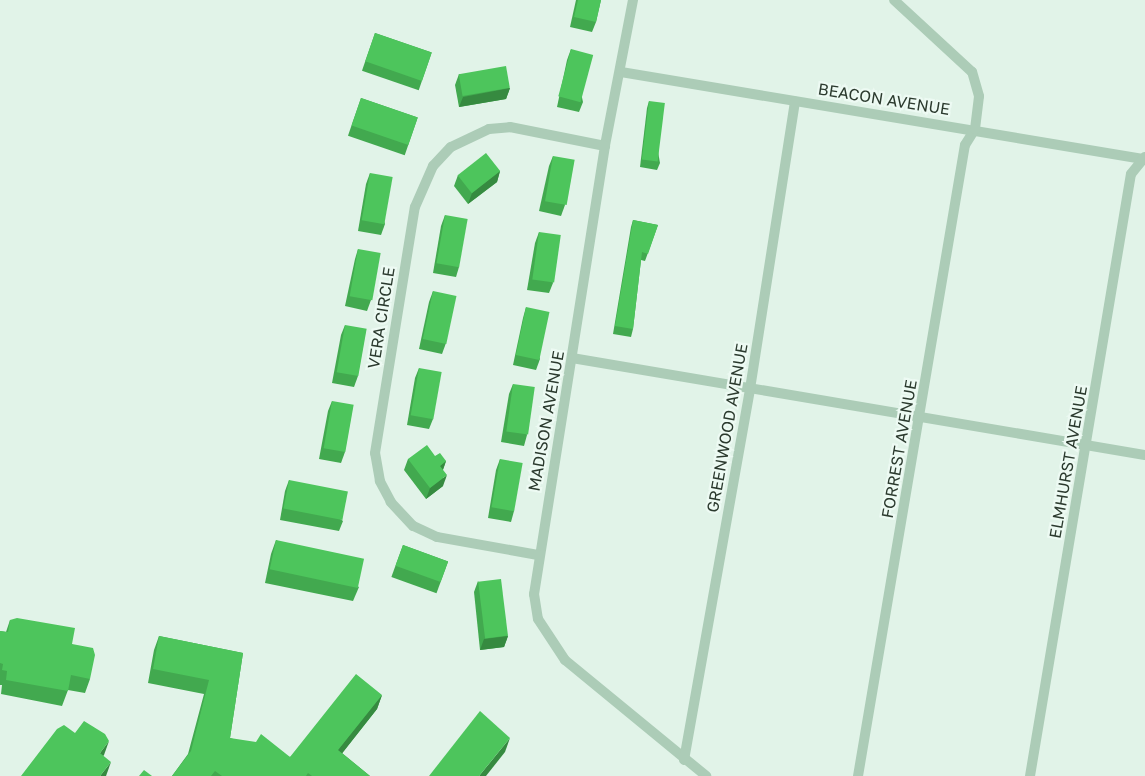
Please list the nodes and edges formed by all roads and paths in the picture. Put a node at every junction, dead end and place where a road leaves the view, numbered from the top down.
1 (633, 0) edge
2 (894, 0) edge
3 (621, 72) junction
4 (795, 101) junction
5 (975, 129) junction
6 (605, 146) junction
7 (1144, 158) edge
8 (572, 358) junction
9 (750, 389) junction
10 (920, 416) junction
11 (1086, 445) junction
12 (1145, 455) edge
13 (538, 555) junction
14 (684, 760) junction
15 (706, 776) edge
16 (858, 776) edge
17 (1030, 776) edge

1 - 3 street, MADISON AVENUE
2 - 5 street, FORREST AVENUE
3 - 4 street, BEACON AVENUE
3 - 6 street, MADISON AVENUE
4 - 5 street, BEACON AVENUE
4 - 9 street, GREENWOOD AVENUE
5 - 7 street, BEACON AVENUE
5 - 10 street, FORREST AVENUE
6 - 8 street, MADISON AVENUE
6 - 13 street, VERA CIRCLE
7 - 11 street, ELMHURST AVENUE
8 - 9 street
8 - 13 street, MADISON AVENUE
9 - 10 street
9 - 14 street, GREENWOOD AVENUE
10 - 11 street
10 - 16 street, FORREST AVENUE
11 - 12 street
11 - 17 street, ELMHURST AVENUE
13 - 14 street, MADISON AVENUE
14 - 15 street, MADISON AVENUE

